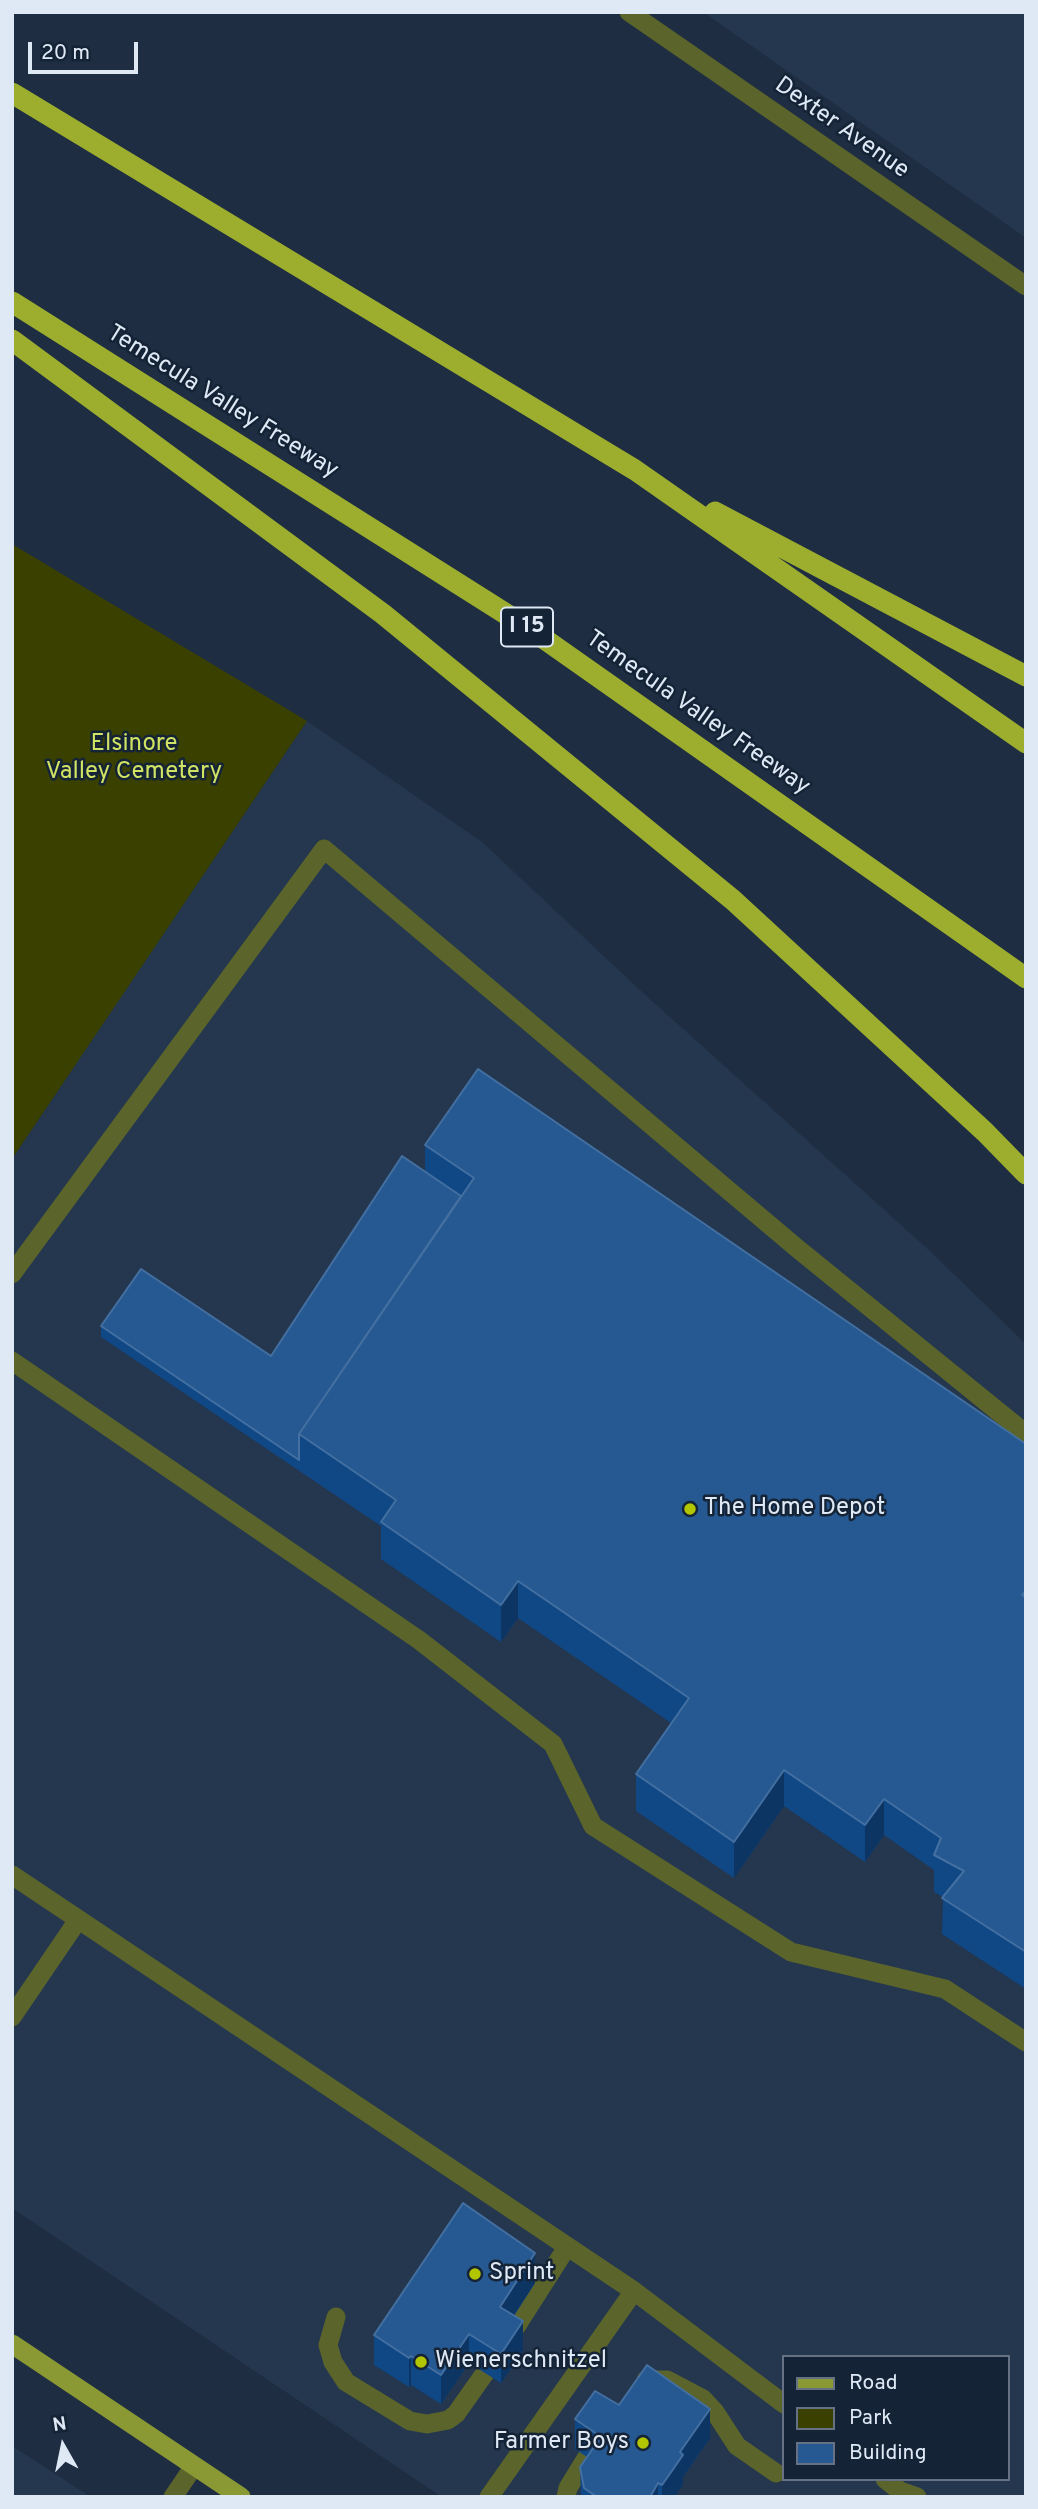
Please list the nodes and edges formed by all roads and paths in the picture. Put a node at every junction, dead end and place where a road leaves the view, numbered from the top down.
1 (629, 12) edge
2 (12, 93) edge
3 (1026, 286) edge
4 (12, 302) edge
5 (12, 340) edge
6 (635, 470) junction
7 (1026, 676) edge
8 (1026, 743) edge
9 (1026, 978) edge
10 (1026, 1174) edge
11 (12, 1274) edge
12 (12, 1361) edge
13 (1026, 1434) edge
14 (14, 1880) edge
15 (78, 1920) junction
16 (12, 2017) edge
17 (1026, 2042) edge
18 (568, 2247) junction
19 (634, 2291) junction
20 (336, 2317) dead end
21 (507, 2341) edge
22 (12, 2344) edge
23 (485, 2373) dead end
24 (633, 2392) edge
25 (782, 2402) edge
26 (587, 2457) edge
27 (194, 2466) junction
28 (776, 2473) dead end
29 (888, 2481) edge
30 (173, 2497) edge
31 (241, 2497) edge
32 (489, 2497) edge
33 (565, 2497) edge
34 (917, 2497) edge

1 - 3 street, Dexter Avenue
2 - 6 highway
4 - 9 highway, Temecula Valley Freeway / I 15
5 - 10 highway
6 - 7 highway
6 - 8 highway
11 - 13 street
12 - 17 street
14 - 15 street
15 - 16 street
15 - 18 street
18 - 19 street
18 - 21 street
19 - 25 street
19 - 32 street
20 - 23 street
22 - 27 main road
24 - 28 street
26 - 33 street
27 - 30 street
27 - 31 main road
29 - 34 street

